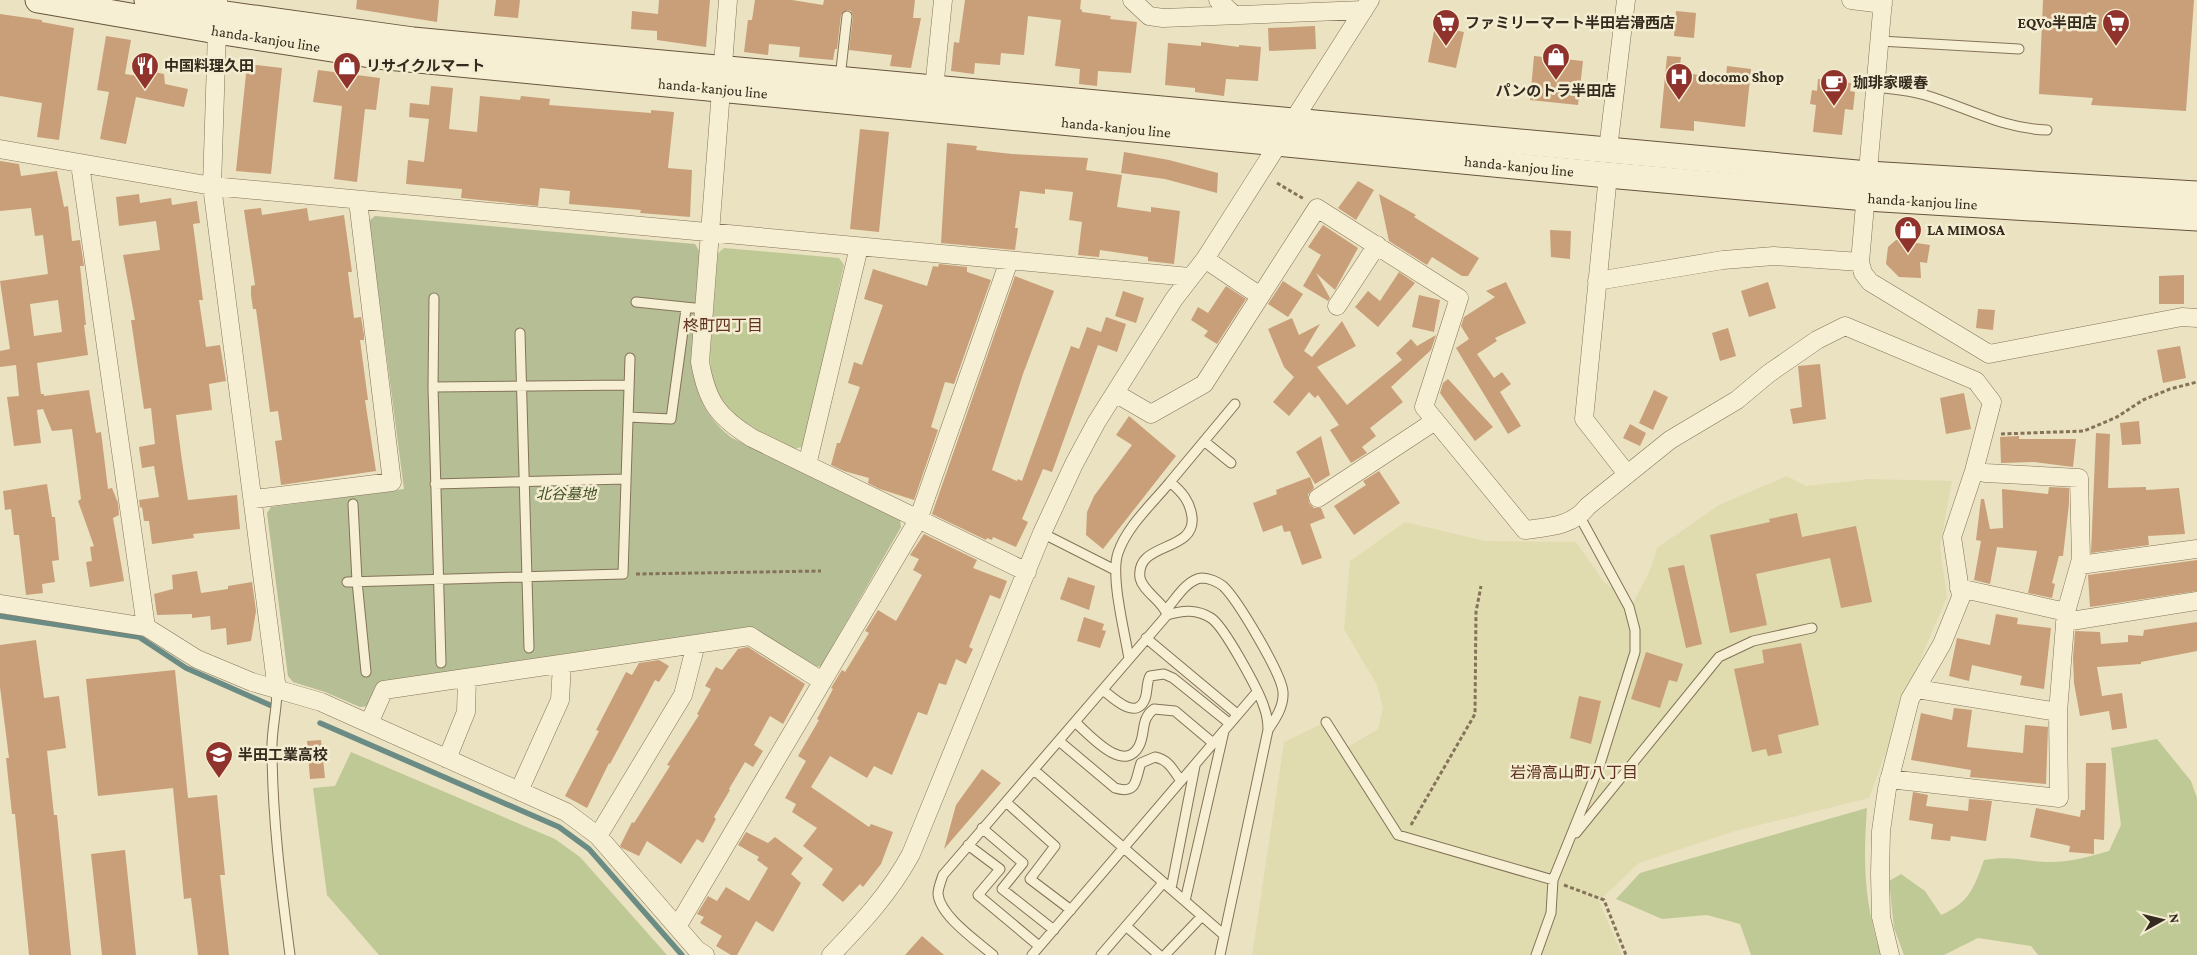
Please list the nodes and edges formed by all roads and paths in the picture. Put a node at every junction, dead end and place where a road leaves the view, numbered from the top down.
1 (38, 0) edge
2 (146, 0) edge
3 (728, 0) edge
4 (943, 0) edge
5 (1132, 0) edge
6 (1218, 0) edge
7 (1626, 0) edge
8 (1851, 0) edge
9 (1883, 2) edge
10 (1367, 5) edge
11 (1233, 14) junction
12 (218, 15) edge
13 (847, 16) dead end
14 (1880, 41) junction
15 (2019, 49) dead end
16 (722, 79) junction
17 (840, 80) junction
18 (1876, 87) junction
19 (934, 89) junction
20 (1293, 121) junction
21 (2046, 130) dead end
22 (1279, 142) junction
23 (0, 149) edge
24 (1608, 149) junction
25 (80, 164) junction
26 (1608, 175) junction
27 (1277, 183) dead end
28 (212, 186) junction
29 (1867, 186) junction
30 (2197, 194) edge
31 (358, 201) junction
32 (1317, 208) junction
33 (2197, 218) edge
34 (709, 233) junction
35 (1377, 245) junction
36 (859, 247) junction
37 (1204, 259) junction
38 (1009, 261) junction
39 (1860, 262) junction
40 (1190, 277) junction
41 (1597, 281) junction
42 (1260, 296) junction
43 (434, 298) dead end
44 (636, 302) dead end
45 (1337, 306) dead end
46 (686, 309) junction
47 (704, 309) junction
48 (2197, 318) edge
49 (520, 333) dead end
50 (630, 358) dead end
51 (2197, 382) edge
52 (629, 385) junction
53 (522, 386) junction
54 (433, 387) junction
55 (1115, 393) junction
56 (1235, 404) dead end
57 (628, 417) junction
58 (1436, 421) junction
59 (1983, 435) junction
60 (1204, 441) junction
61 (1231, 463) dead end
62 (807, 465) junction
63 (1974, 471) junction
64 (1627, 474) junction
65 (625, 479) junction
66 (524, 481) junction
67 (1170, 482) junction
68 (435, 484) junction
69 (1318, 498) dead end
70 (254, 499) junction
71 (353, 504) dead end
72 (1580, 517) junction
73 (918, 520) junction
74 (1042, 533) junction
75 (2197, 549) edge
76 (2080, 565) junction
77 (1115, 570) junction
78 (821, 571) dead end
79 (1027, 572) junction
80 (652, 574) dead end
81 (526, 577) junction
82 (438, 580) junction
83 (352, 582) junction
84 (1480, 586) dead end
85 (1959, 588) junction
86 (0, 601) edge
87 (2197, 601) edge
88 (1167, 612) junction
89 (2066, 617) junction
90 (146, 627) junction
91 (1812, 628) dead end
92 (1146, 638) junction
93 (696, 644) junction
94 (529, 648) dead end
95 (1130, 659) junction
96 (441, 663) dead end
97 (562, 664) junction
98 (366, 672) dead end
99 (467, 678) junction
100 (822, 681) junction
101 (1918, 689) junction
102 (277, 690) junction
103 (1103, 690) junction
104 (1257, 692) junction
105 (2058, 712) junction
106 (1237, 714) junction
107 (1326, 722) dead end
108 (369, 723) junction
109 (1076, 723) junction
110 (1227, 726) junction
111 (1268, 730) junction
112 (1060, 741) junction
113 (1213, 743) junction
114 (447, 758) junction
115 (1196, 763) junction
116 (1034, 770) junction
117 (1889, 779) junction
118 (1181, 781) junction
119 (519, 791) junction
120 (1006, 802) junction
121 (982, 828) junction
122 (598, 836) junction
123 (1415, 840) junction
124 (1570, 841) junction
125 (968, 844) junction
126 (1124, 848) junction
127 (1553, 880) junction
128 (1167, 886) junction
129 (1185, 901) junction
130 (1070, 910) junction
131 (1202, 916) junction
132 (1126, 926) junction
133 (677, 927) junction
134 (1054, 930) junction
135 (1224, 935) junction
136 (1039, 946) junction
137 (290, 955) edge
138 (705, 955) edge
139 (831, 955) edge
140 (993, 955) edge
141 (1032, 955) edge
142 (1102, 955) edge
143 (1159, 955) edge
144 (1165, 955) edge
145 (1220, 955) edge
146 (1536, 955) edge
147 (1626, 955) edge
148 (1890, 955) edge

1 - 12 main road, handa-kanjou line
2 - 12 main road, handa-kanjou line
3 - 16 street
4 - 19 street
5 - 11 street
6 - 11 street
7 - 24 street
8 - 9 street
9 - 14 street
10 - 11 street
10 - 20 street
12 - 16 main road, handa-kanjou line
12 - 28 street
13 - 17 lane
14 - 15 lane
14 - 18 street
16 - 17 main road, handa-kanjou line
16 - 22 main road, handa-kanjou line
16 - 34 street
17 - 19 main road, handa-kanjou line
18 - 21 lane
18 - 29 street
19 - 20 main road, handa-kanjou line
20 - 22 street
20 - 24 main road, handa-kanjou line
22 - 26 main road, handa-kanjou line
22 - 37 street
23 - 25 street
24 - 29 main road, handa-kanjou line
25 - 28 street
25 - 90 street
26 - 29 main road, handa-kanjou line
26 - 41 street
27 - 32 path
28 - 31 street
28 - 70 street
29 - 30 main road, handa-kanjou line
29 - 33 main road, handa-kanjou line
29 - 39 street
31 - 34 street
31 - 70 street
32 - 35 street
32 - 42 street
34 - 36 street
34 - 47 street
35 - 45 street
35 - 58 street
36 - 38 street
36 - 62 street
37 - 40 street
37 - 42 street
38 - 40 street
38 - 73 street
39 - 41 street
39 - 48 street
40 - 55 street
41 - 64 street
42 - 55 street
43 - 54 lane
44 - 46 lane
46 - 47 lane
46 - 57 lane
47 - 62 street
49 - 53 lane
50 - 52 lane
51 - 59 path
52 - 53 lane
52 - 57 lane
53 - 54 lane
53 - 66 lane
54 - 68 lane
55 - 74 street
56 - 60 lane
57 - 65 lane
58 - 69 street
58 - 72 street
59 - 63 street
59 - 64 street
60 - 61 lane
60 - 67 lane
62 - 73 street
63 - 76 street
63 - 85 street
64 - 72 street
65 - 66 lane
65 - 81 lane
66 - 68 lane
66 - 81 lane
67 - 77 lane
67 - 88 lane
68 - 82 lane
70 - 102 street
71 - 83 lane
72 - 124 lane
73 - 79 street
73 - 100 street
74 - 77 lane
74 - 79 street
75 - 76 street
76 - 89 street
77 - 95 lane
78 - 80 path
79 - 139 street
81 - 82 lane
81 - 94 lane
82 - 83 lane
82 - 96 lane
83 - 98 lane
84 - 123 path
85 - 89 street
85 - 101 street
86 - 90 street
87 - 89 street
88 - 92 lane
88 - 104 lane
88 - 111 lane
89 - 105 street
90 - 102 street
91 - 124 lane
92 - 95 lane
92 - 106 lane
93 - 97 street
93 - 100 street
93 - 122 street
95 - 103 lane
97 - 99 street
97 - 119 street
99 - 108 street
99 - 114 street
100 - 133 street
101 - 105 street
101 - 117 street
102 - 108 street
102 - 137 lane
103 - 109 lane
103 - 110 lane
104 - 106 lane
104 - 111 lane
105 - 117 street
106 - 110 lane
107 - 123 lane
108 - 114 street
109 - 112 lane
109 - 113 lane
110 - 113 lane
110 - 129 lane
111 - 135 lane
112 - 116 lane
112 - 118 lane
113 - 115 lane
114 - 119 street
115 - 118 lane
115 - 128 lane
116 - 120 lane
116 - 126 lane
117 - 148 street
118 - 126 lane
119 - 122 street
120 - 121 lane
120 - 130 lane
121 - 125 lane
121 - 134 lane
122 - 133 street
123 - 127 lane
124 - 127 lane
125 - 136 lane
125 - 140 lane
126 - 128 lane
126 - 130 lane
127 - 146 lane
127 - 147 path
128 - 129 lane
128 - 132 lane
129 - 131 lane
130 - 134 lane
131 - 135 lane
131 - 144 lane
132 - 142 lane
132 - 143 lane
133 - 138 street
134 - 136 lane
135 - 145 lane
136 - 141 lane

